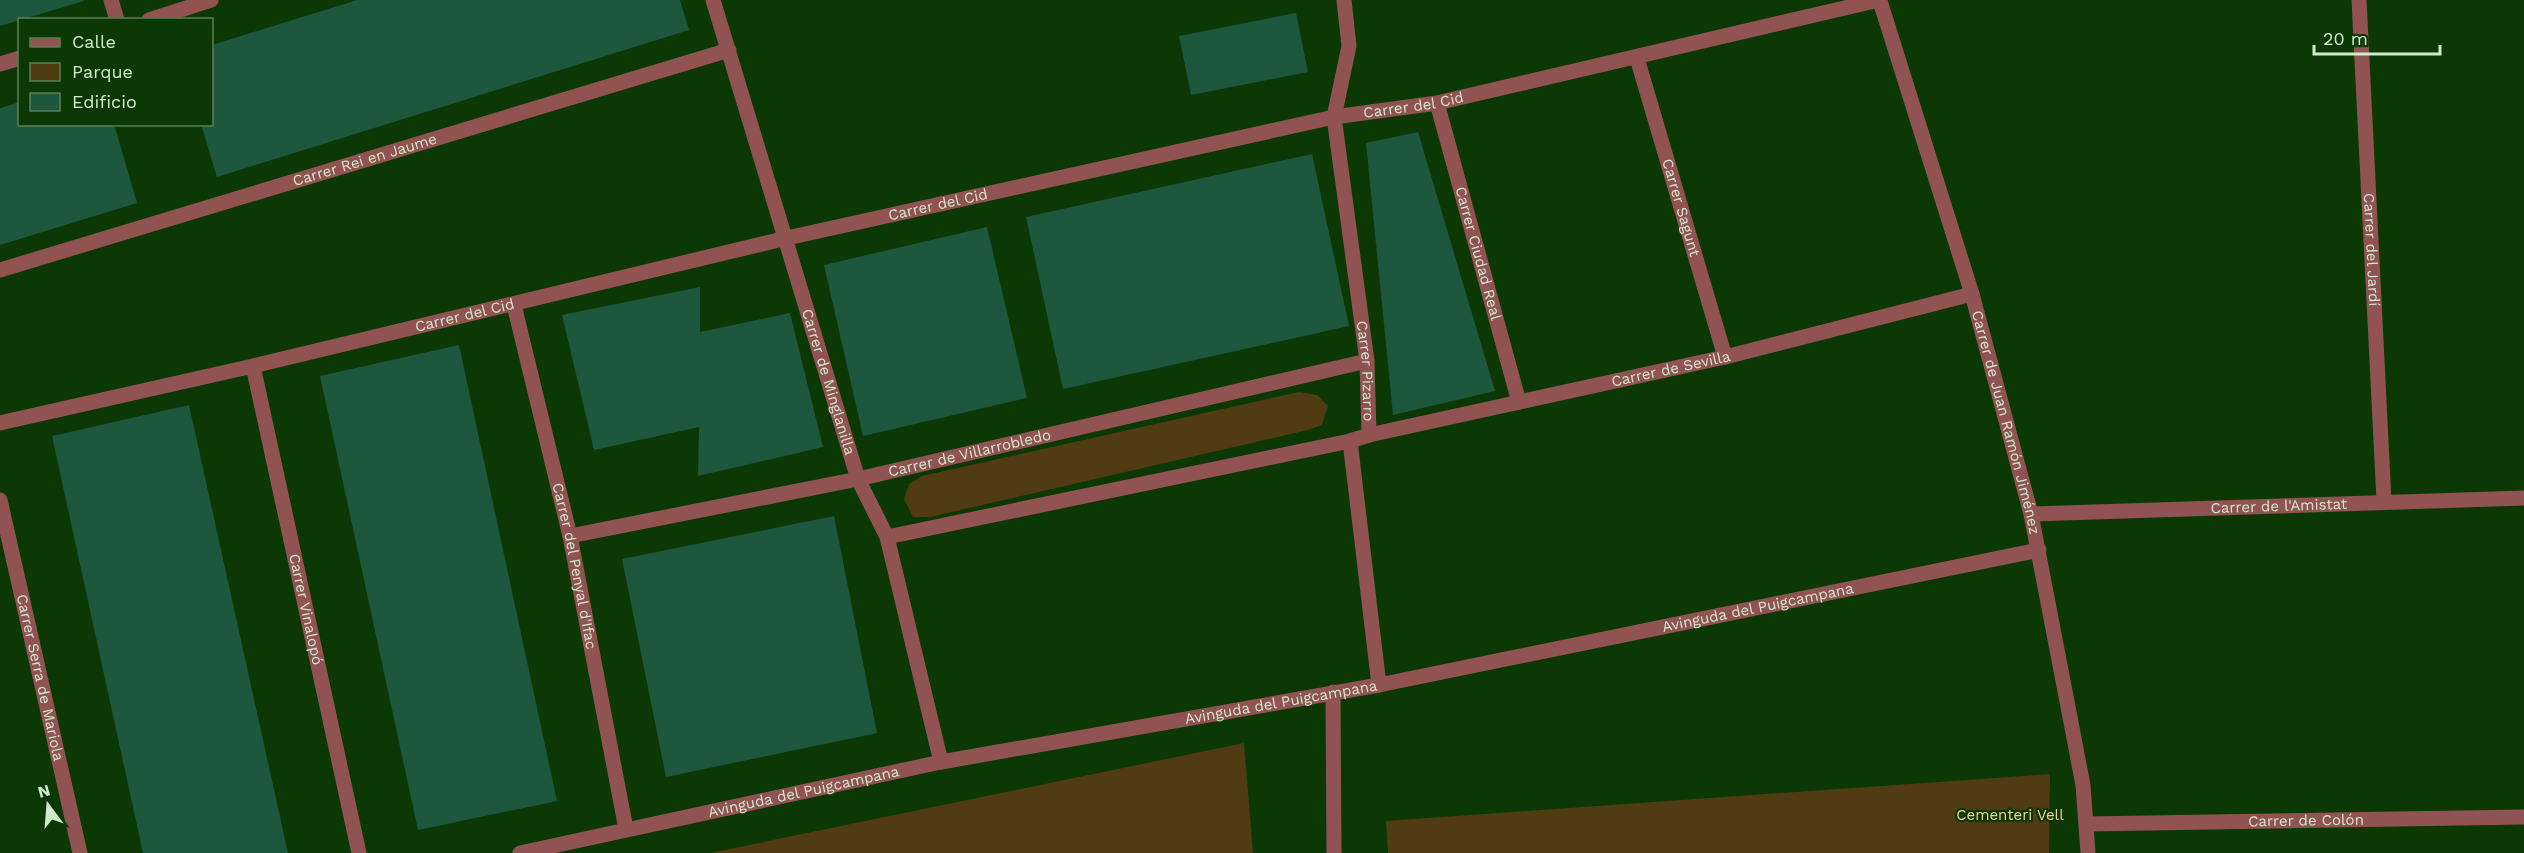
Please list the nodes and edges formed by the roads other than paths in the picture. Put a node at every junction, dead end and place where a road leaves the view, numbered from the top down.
1 (111, 0) edge
2 (211, 0) edge
3 (713, 0) edge
4 (1344, 0) edge
5 (2359, 0) edge
6 (1880, 1) edge
7 (116, 18) edge
8 (155, 18) edge
9 (729, 50) junction
10 (1636, 58) junction
11 (18, 59) edge
12 (0, 64) edge
13 (1437, 103) junction
14 (1334, 117) junction
15 (787, 238) junction
16 (0, 270) edge
17 (1972, 294) junction
18 (514, 305) junction
19 (1725, 357) junction
20 (1367, 361) junction
21 (253, 366) junction
22 (1519, 402) junction
23 (0, 423) edge
24 (1369, 435) junction
25 (1350, 441) junction
26 (858, 479) junction
27 (2524, 498) edge
28 (0, 500) edge
29 (2384, 501) junction
30 (2031, 514) junction
31 (570, 536) junction
32 (887, 537) junction
33 (2040, 550) junction
34 (1379, 685) junction
35 (1333, 692) junction
36 (941, 762) junction
37 (2524, 817) edge
38 (2087, 824) junction
39 (626, 829) junction
40 (80, 853) edge
41 (359, 853) edge
42 (520, 853) edge
43 (1335, 853) edge
44 (2088, 853) edge

1 - 7 street
2 - 8 street
3 - 9 street, Carrer de Minglanilla
4 - 14 street, Carrer Pizarro
5 - 29 street, Carrer del Jardí
6 - 10 street, Carrer del Cid
6 - 17 street, Carrer de Juan Ramón Jiménez
9 - 15 street, Carrer de Minglanilla
9 - 16 street, Carrer Rei en Jaume
10 - 13 street, Carrer del Cid
10 - 19 street, Carrer Sagunt
11 - 12 street
13 - 14 street, Carrer del Cid
13 - 22 street, Carrer Ciudad Real
14 - 15 street, Carrer del Cid
14 - 20 street, Carrer Pizarro
15 - 18 street, Carrer del Cid
15 - 26 street, Carrer de Minglanilla
17 - 19 street, Carrer de Sevilla
17 - 30 street, Carrer de Juan Ramón Jiménez
18 - 21 street, Carrer del Cid
18 - 31 street, Carrer del Penyal d'Ifac
19 - 22 street, Carrer de Sevilla
20 - 24 street, Carrer Pizarro
20 - 26 street, Carrer de Villarrobledo
21 - 23 street, Carrer del Cid
21 - 41 street, Carrer Vinalopó
22 - 24 street, Carrer de Sevilla
24 - 25 street, Carrer Pizarro
25 - 32 street
25 - 34 street, Carrer Pizarro
26 - 31 street, Carrer de Villarrobledo
26 - 32 street, Carrer de Minglanilla
27 - 29 street, Carrer de l'Amistat
28 - 40 street, Carrer Serra de Mariola
29 - 30 street, Carrer de l'Amistat
30 - 33 street, Carrer de Juan Ramón Jiménez
31 - 39 street, Carrer del Penyal d'Ifac
32 - 36 street, Carrer de Minglanilla
33 - 34 street, Avinguda del Puigcampana
33 - 38 street, Carrer de Juan Ramón Jiménez
34 - 35 street, Avinguda del Puigcampana
35 - 36 street, Avinguda del Puigcampana
35 - 43 street
36 - 39 street, Avinguda del Puigcampana
37 - 38 street, Carrer de Colón
38 - 44 street, Carrer de Juan Ramón Jiménez
39 - 42 street, Avinguda del Puigcampana

